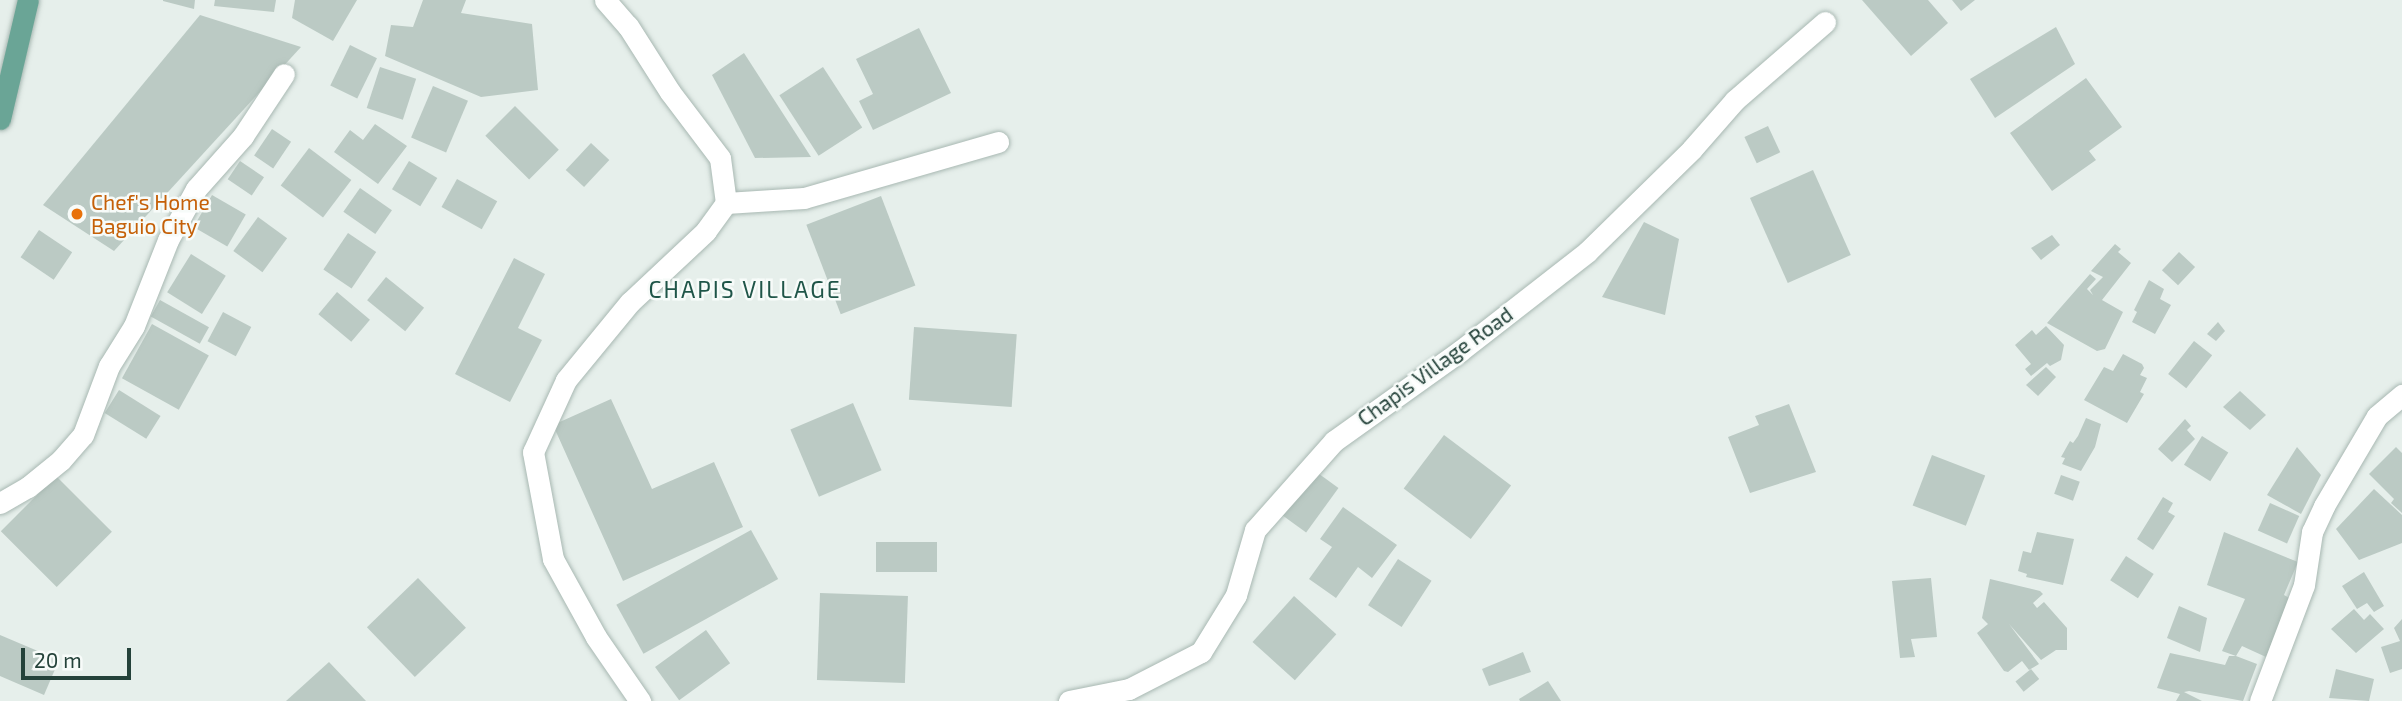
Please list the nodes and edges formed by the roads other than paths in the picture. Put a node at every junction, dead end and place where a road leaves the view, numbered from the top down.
1 (28, 0) edge
2 (604, 0) edge
3 (1825, 22) dead end
4 (284, 74) dead end
5 (0, 119) edge
6 (999, 142) dead end
7 (726, 203) junction
8 (2402, 395) edge
9 (0, 503) edge
10 (2264, 700) edge
11 (640, 701) edge
12 (1069, 701) edge

1 - 5 main road
2 - 7 street
3 - 12 street, Chapis Village Road
4 - 9 street
6 - 7 street
7 - 11 street
8 - 10 street

